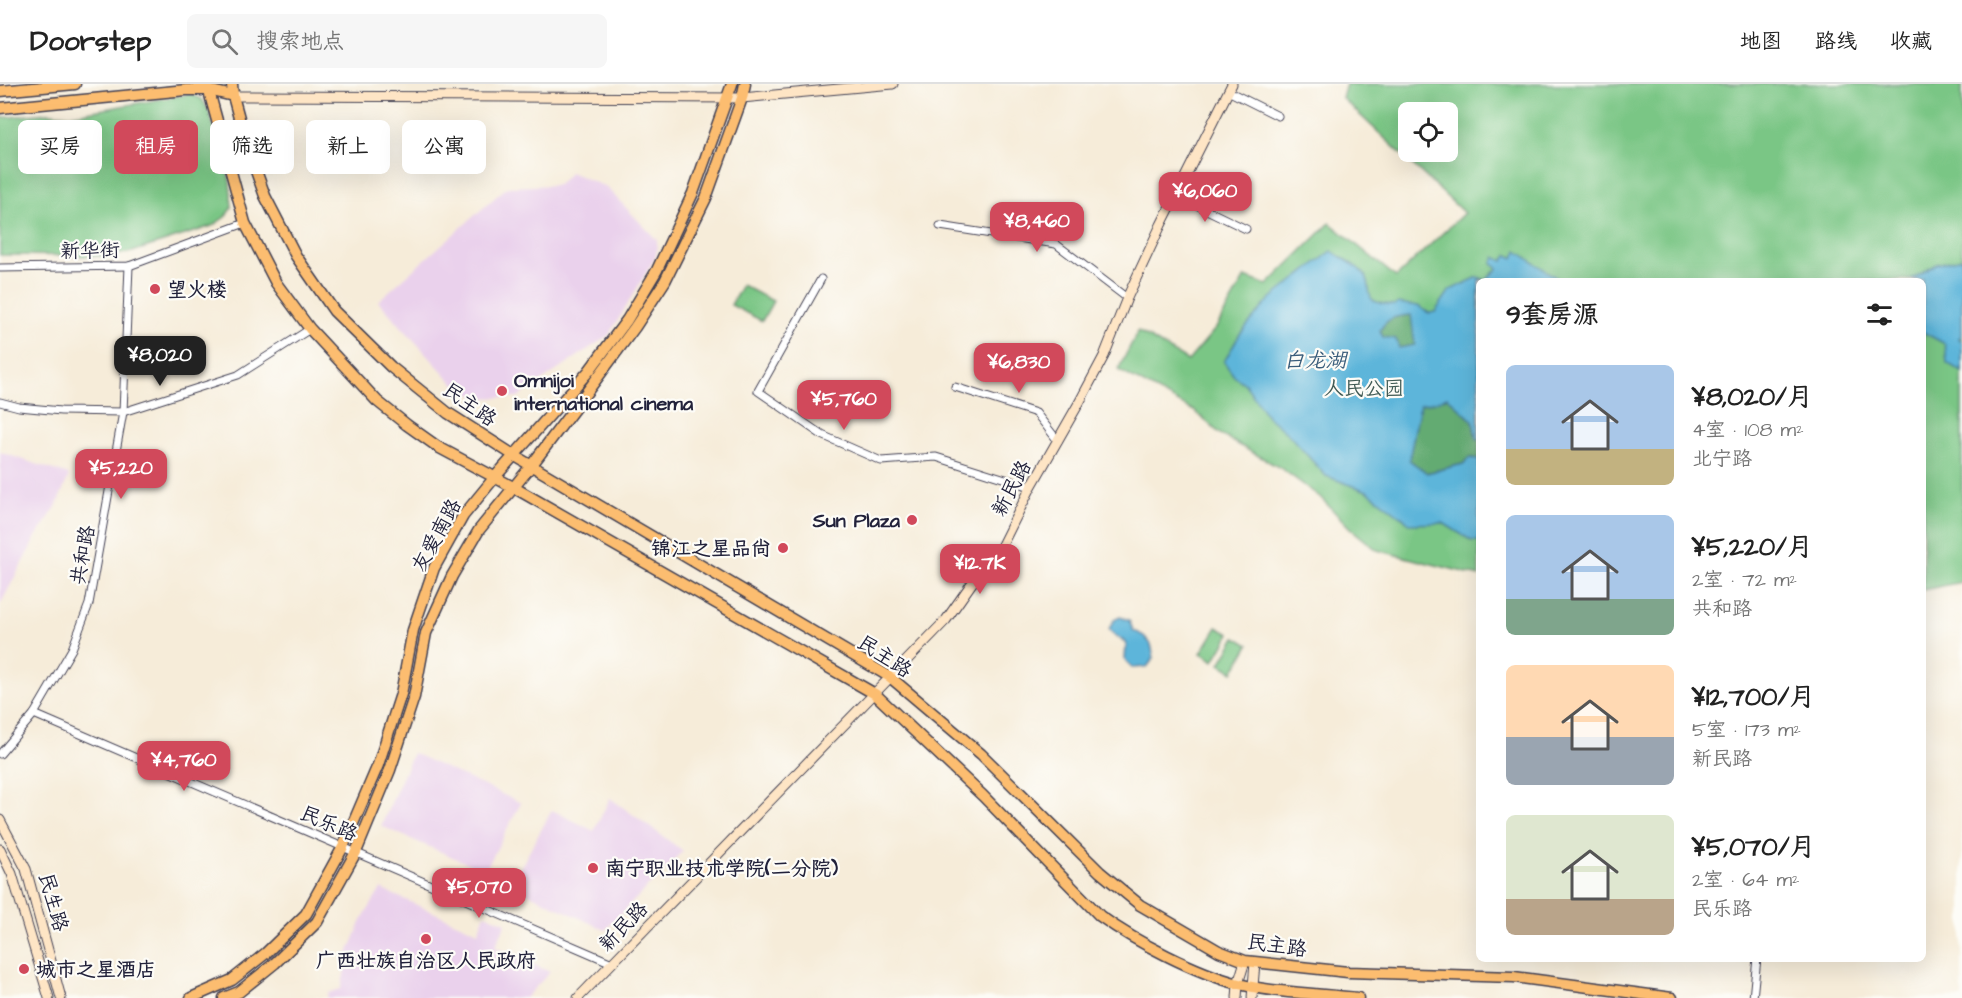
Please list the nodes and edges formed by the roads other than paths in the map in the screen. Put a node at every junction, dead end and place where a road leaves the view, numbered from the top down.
1 (75, 84) edge
2 (232, 84) edge
3 (732, 84) edge
4 (745, 84) edge
5 (893, 84) edge
6 (1229, 86) edge
7 (208, 87) edge
8 (0, 91) edge
9 (233, 96) junction
10 (729, 97) junction
11 (742, 98) junction
12 (0, 108) edge
13 (1278, 116) dead end
14 (1176, 195) junction
15 (245, 223) junction
16 (940, 225) dead end
17 (1246, 229) dead end
18 (129, 266) junction
19 (0, 268) edge
20 (821, 279) dead end
21 (1127, 298) junction
22 (310, 329) junction
23 (955, 387) dead end
24 (0, 402) edge
25 (123, 412) junction
26 (1058, 441) junction
27 (514, 456) junction
28 (531, 466) junction
29 (495, 477) junction
30 (513, 487) junction
31 (1031, 487) junction
32 (890, 677) junction
33 (875, 694) junction
34 (34, 714) junction
35 (0, 754) edge
36 (0, 820) edge
37 (343, 847) junction
38 (0, 849) edge
39 (356, 852) junction
40 (1250, 962) junction
41 (1757, 962) edge
42 (612, 963) junction
43 (1239, 984) junction
44 (1252, 992) edge
45 (49, 998) edge
46 (62, 998) edge
47 (191, 998) edge
48 (224, 998) edge
49 (578, 998) edge
50 (1237, 998) edge
51 (1358, 998) edge
52 (1672, 998) edge
53 (1753, 998) edge

1 - 8 main road
2 - 9 main road, 民主路
3 - 10 main road, 友爱南路
4 - 11 main road, 友爱南路
5 - 11 main road
6 - 13 street
6 - 14 main road, 新民路
7 - 9 main road
7 - 12 main road
7 - 15 main road, 民主路
9 - 10 main road
9 - 27 main road, 民主路
10 - 11 main road
10 - 27 main road, 友爱南路
11 - 28 main road, 友爱南路
14 - 17 street
14 - 21 main road, 新民路
15 - 18 street, 新华街
15 - 22 main road, 民主路
16 - 21 street
18 - 19 street, 新华街
18 - 25 street, 共和路
20 - 31 street
21 - 26 main road, 新民路
22 - 25 street
22 - 29 main road, 民主路
23 - 26 street
24 - 25 street
25 - 34 street, 共和路
26 - 31 main road, 新民路
27 - 28 main road, 民主路
27 - 29 main road, 友爱南路
28 - 30 main road, 友爱南路
28 - 32 main road, 民主路
29 - 30 main road, 民主路
29 - 37 main road, 友爱南路
30 - 33 main road, 民主路
30 - 39 main road, 友爱南路
31 - 32 main road, 新民路
32 - 33 main road, 新民路
32 - 40 main road, 民主路
33 - 42 main road, 新民路
33 - 43 main road, 民主路
34 - 35 street, 共和路
34 - 37 street, 民乐路
36 - 46 main road, 民生路
37 - 39 street, 民乐路
37 - 47 main road, 友爱南路
38 - 45 main road, 民生路
39 - 42 street, 民乐路
39 - 48 main road, 友爱南路
40 - 43 main road
40 - 44 main road
40 - 52 main road, 民主路
41 - 53 street
42 - 49 main road, 新民路
43 - 44 main road, 民主路
43 - 50 main road
44 - 51 main road, 民主路

